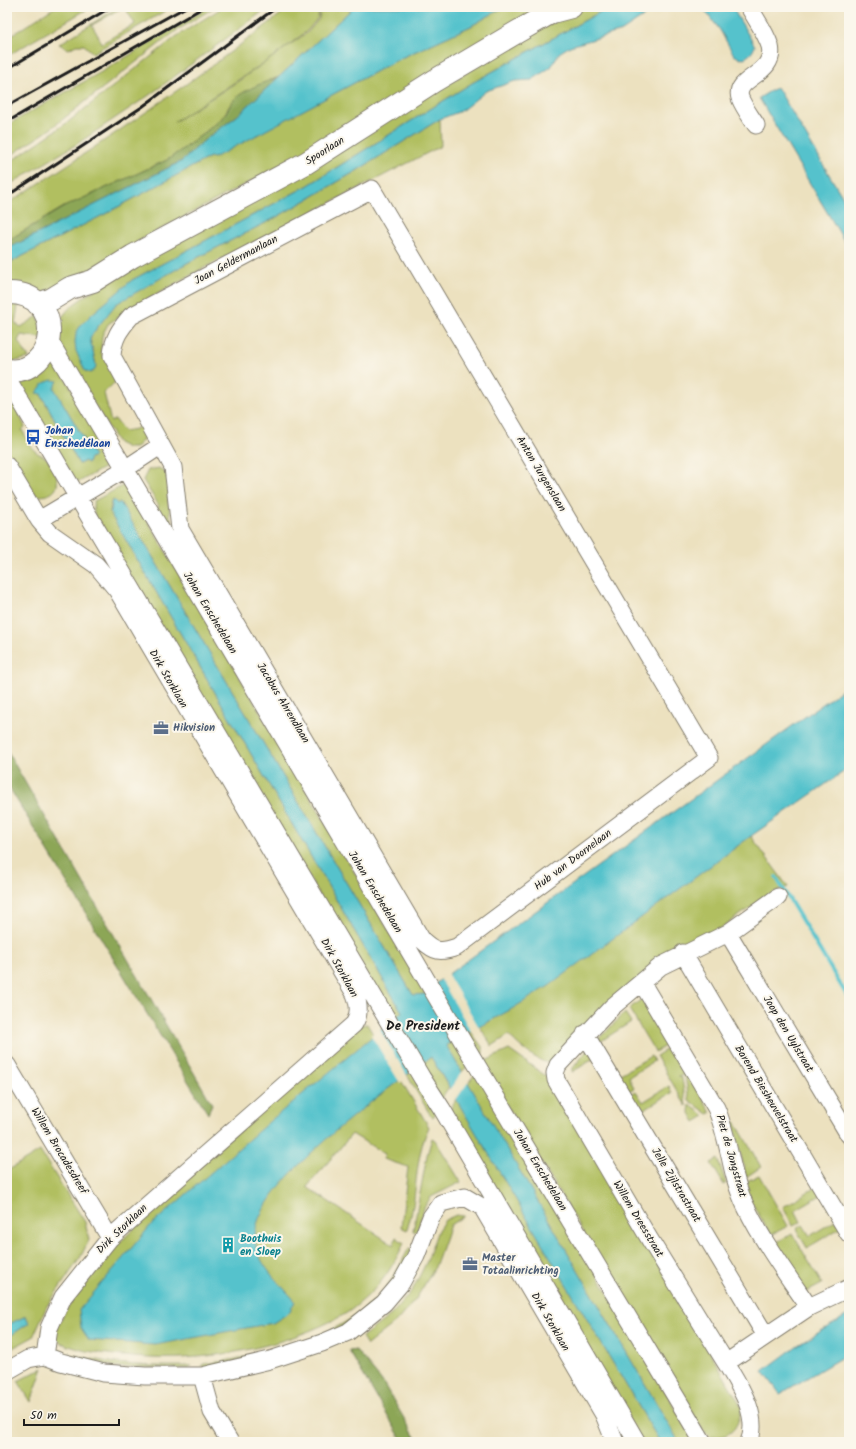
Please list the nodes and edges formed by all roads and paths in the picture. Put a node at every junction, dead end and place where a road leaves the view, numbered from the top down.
1 (749, 7) edge
2 (560, 9) edge
3 (756, 125) dead end
4 (372, 189) joint
5 (93, 281) junction
6 (7, 293) edge
7 (38, 304) junction
8 (49, 331) junction
9 (113, 345) joint
10 (7, 370) edge
11 (7, 378) edge
12 (160, 446) junction
13 (7, 466) edge
14 (125, 469) junction
15 (77, 498) junction
16 (39, 520) junction
17 (709, 758) joint
18 (778, 897) dead end
19 (728, 933) junction
20 (432, 949) joint
21 (683, 953) junction
22 (642, 983) junction
23 (585, 1034) junction
24 (7, 1065) edge
25 (849, 1135) edge
26 (849, 1234) edge
27 (110, 1238) junction
28 (849, 1288) edge
29 (809, 1307) junction
30 (766, 1336) junction
31 (46, 1356) junction
32 (726, 1363) junction
33 (7, 1371) edge
34 (202, 1376) junction
35 (230, 1442) edge
36 (615, 1442) edge
37 (637, 1442) edge
38 (702, 1442) edge
39 (750, 1442) edge

1 - 3 street
2 - 5 main road, Spoorlaan
4 - 9 street, Joan Geldermanlaan
4 - 17 street, Anton Jurgenslaan
5 - 7 main road, Spoorlaan
5 - 8 main road, Spoorlaan
6 - 7 main road
7 - 8 main road
8 - 10 main road, Spoorlaan
8 - 14 street, Johan Enschedelaan
9 - 12 street, Jacobus Ahrendlaan
11 - 15 street
12 - 14 street
12 - 20 street, Jacobus Ahrendlaan
13 - 16 street, Dirk Storklaan
14 - 15 street
14 - 38 street, Johan Enschedelaan
15 - 16 street
15 - 37 street
16 - 27 street, Dirk Storklaan
17 - 20 street, Hub van Doornelaan
18 - 19 street
19 - 21 street
19 - 25 street, Joop den Uylstraat
21 - 22 street
21 - 26 street, Barend Biesheuvelstraat
22 - 23 street
22 - 29 street, Piet de Jongstraat
23 - 30 street, Jelle Zijlstrastraat
23 - 32 street, Willem Dreesstraat
24 - 27 street, Willem Brocadesdreef
27 - 31 street, Dirk Storklaan
28 - 29 street
29 - 30 street
30 - 32 street
31 - 33 street
31 - 34 street, Dirk Storklaan
32 - 39 street, Willem Dreesstraat
34 - 35 street
34 - 36 street, Dirk Storklaan

